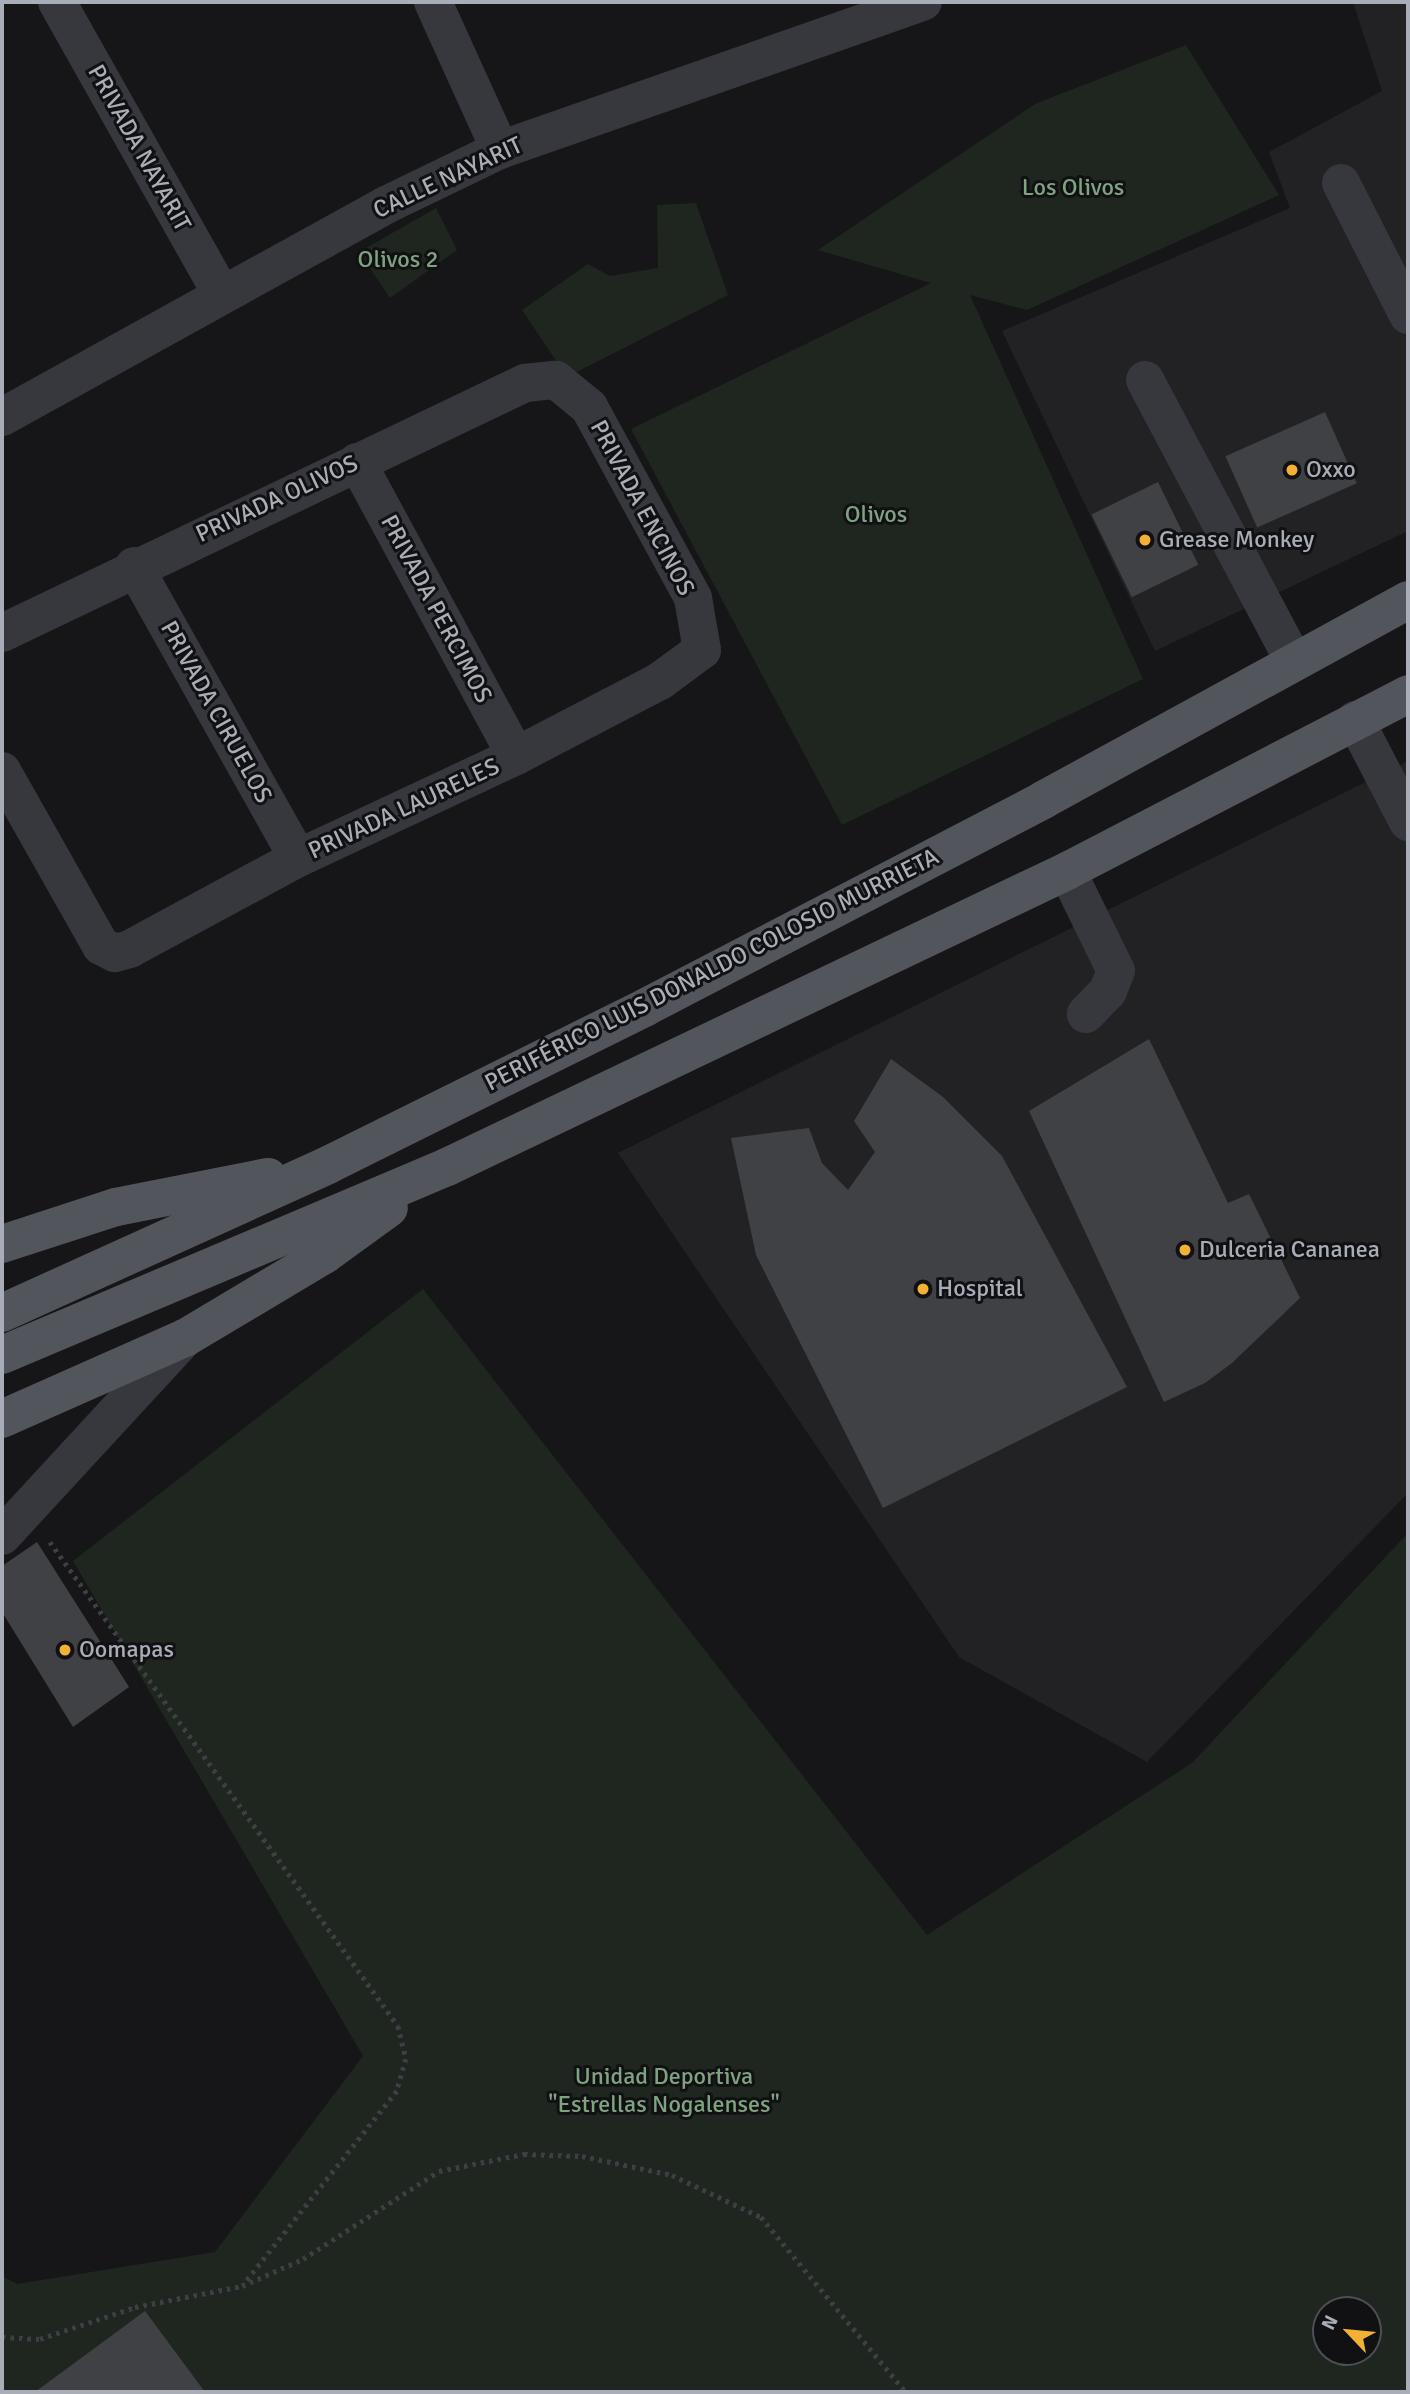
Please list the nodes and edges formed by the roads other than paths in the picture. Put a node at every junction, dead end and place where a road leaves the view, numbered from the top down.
1 (57, 2) edge
2 (433, 2) edge
3 (923, 2) edge
4 (500, 150) junction
5 (1341, 183) dead end
6 (222, 295) junction
7 (1408, 315) edge
8 (556, 380) joint
9 (1145, 380) dead end
10 (2, 417) edge
11 (357, 462) junction
12 (134, 566) junction
13 (1408, 600) edge
14 (2, 634) edge
15 (702, 650) joint
16 (1293, 660) junction
17 (1408, 694) edge
18 (1355, 720) junction
19 (516, 756) junction
20 (2, 771) edge
21 (1408, 822) edge
22 (298, 858) junction
23 (1067, 871) junction
24 (1086, 1014) dead end
25 (328, 1165) junction
26 (447, 1167) junction
27 (2, 1244) edge
28 (2, 1313) edge
29 (185, 1338) junction
30 (2, 1355) edge
31 (2, 1419) edge
32 (14, 1523) edge

1 - 6 street, PRIVADA NAYARIT
2 - 4 street
3 - 4 street, CALLE NAYARIT
4 - 6 street, CALLE NAYARIT
5 - 7 street
6 - 10 street, CALLE NAYARIT
8 - 11 street, PRIVADA OLIVOS
8 - 15 street, PRIVADA ENCINOS
9 - 16 street
11 - 12 street, PRIVADA OLIVOS
11 - 19 street, PRIVADA PERCIMOS
12 - 14 street, PRIVADA OLIVOS
12 - 22 street, PRIVADA CIRUELOS
13 - 16 main road, PERIFÉRICO LUIS DONALDO COLOSIO MURRIETA
15 - 19 street, PRIVADA LAURELES
16 - 25 main road, PERIFÉRICO LUIS DONALDO COLOSIO MURRIETA
17 - 18 main road
18 - 21 street
18 - 23 main road
19 - 22 street, PRIVADA LAURELES
20 - 22 street, PRIVADA LAURELES
23 - 24 street
23 - 26 main road
25 - 27 main road
25 - 28 main road, PERIFÉRICO LUIS DONALDO COLOSIO MURRIETA
26 - 29 main road
26 - 30 main road
29 - 31 main road
29 - 32 street

